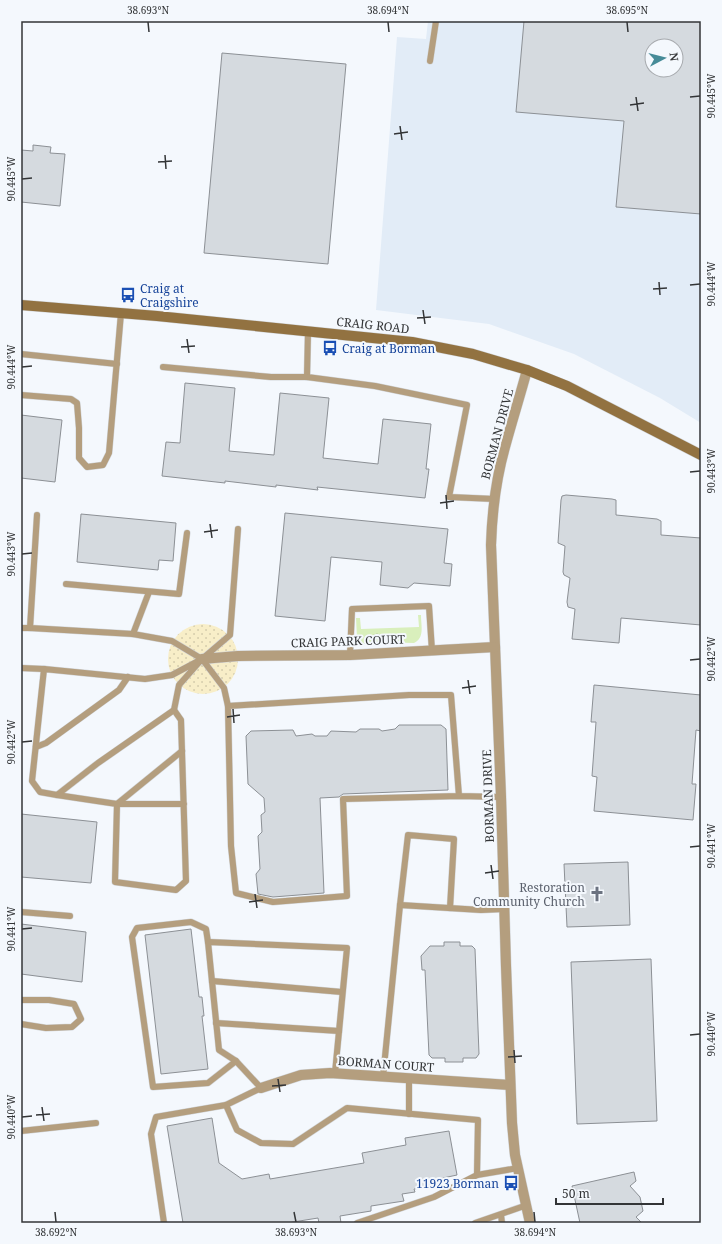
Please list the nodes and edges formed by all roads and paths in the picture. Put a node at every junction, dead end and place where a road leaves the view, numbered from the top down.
1 (436, 21) edge
2 (430, 61) dead end
3 (21, 304) edge
4 (121, 313) junction
5 (308, 332) junction
6 (21, 354) edge
7 (117, 364) junction
8 (163, 367) dead end
9 (528, 370) junction
10 (307, 377) junction
11 (21, 396) edge
12 (701, 455) edge
13 (495, 499) junction
14 (37, 515) dead end
15 (238, 528) dead end
16 (187, 533) dead end
17 (66, 584) dead end
18 (149, 592) junction
19 (21, 628) edge
20 (30, 628) junction
21 (133, 634) junction
22 (495, 647) junction
23 (432, 651) junction
24 (350, 655) junction
25 (202, 659) junction
26 (21, 668) edge
27 (44, 670) junction
28 (128, 677) junction
29 (228, 706) junction
30 (174, 710) junction
31 (36, 747) junction
32 (182, 751) junction
33 (57, 795) junction
34 (459, 796) junction
35 (501, 797) junction
36 (117, 804) junction
37 (184, 804) junction
38 (400, 905) junction
39 (450, 908) junction
40 (504, 910) junction
41 (21, 912) edge
42 (70, 916) dead end
43 (208, 942) junction
44 (212, 981) junction
45 (342, 992) junction
46 (21, 1000) edge
47 (216, 1023) junction
48 (21, 1024) edge
49 (339, 1031) junction
50 (236, 1060) junction
51 (335, 1073) junction
52 (383, 1077) junction
53 (409, 1078) junction
54 (510, 1085) junction
55 (262, 1088) junction
56 (226, 1106) junction
57 (409, 1114) junction
58 (96, 1123) dead end
59 (21, 1131) edge
60 (518, 1168) junction
61 (477, 1175) junction
62 (527, 1205) junction
63 (500, 1215) junction
64 (164, 1223) edge
65 (357, 1223) edge
66 (475, 1223) edge
67 (502, 1223) edge
68 (530, 1223) edge

1 - 2 lane
3 - 4 main road, CRAIG ROAD
4 - 5 main road, CRAIG ROAD
4 - 7 lane
5 - 9 main road, CRAIG ROAD
5 - 10 lane
6 - 7 lane
7 - 11 lane
8 - 10 lane
9 - 12 main road, CRAIG ROAD
9 - 13 street, BORMAN DRIVE
10 - 13 lane
13 - 22 street, BORMAN DRIVE
14 - 20 lane
15 - 25 lane
16 - 18 lane
17 - 18 lane
18 - 21 lane
19 - 20 lane
20 - 21 lane
21 - 25 lane
22 - 23 street, CRAIG PARK COURT
22 - 35 street, BORMAN DRIVE
23 - 24 street, CRAIG PARK COURT
23 - 24 lane
24 - 25 street, CRAIG PARK COURT
25 - 28 lane
25 - 29 lane
25 - 30 lane
26 - 27 lane
27 - 28 lane
27 - 31 lane
28 - 31 lane
29 - 34 lane
29 - 34 lane
30 - 32 lane
30 - 33 lane
31 - 33 lane
32 - 36 lane
32 - 37 lane
33 - 36 lane
34 - 35 lane
35 - 40 street, BORMAN DRIVE
36 - 37 lane
36 - 37 lane
38 - 39 lane
38 - 39 lane
38 - 52 lane
39 - 40 lane
40 - 54 street, BORMAN DRIVE
41 - 42 lane
43 - 44 lane
43 - 45 lane
43 - 50 lane
44 - 45 lane
44 - 47 lane
45 - 49 lane
46 - 48 lane
47 - 49 lane
47 - 50 lane
49 - 51 lane
50 - 55 lane
51 - 52 street, BORMAN COURT
51 - 55 street, BORMAN COURT
52 - 53 street, BORMAN COURT
53 - 54 street, BORMAN COURT
53 - 57 lane
54 - 60 street, BORMAN DRIVE
55 - 56 lane
56 - 57 lane
56 - 64 lane
57 - 61 lane
58 - 59 lane
60 - 61 lane
60 - 62 street, BORMAN DRIVE
61 - 65 lane
62 - 63 lane
62 - 68 street, BORMAN DRIVE
63 - 66 lane
63 - 67 lane

